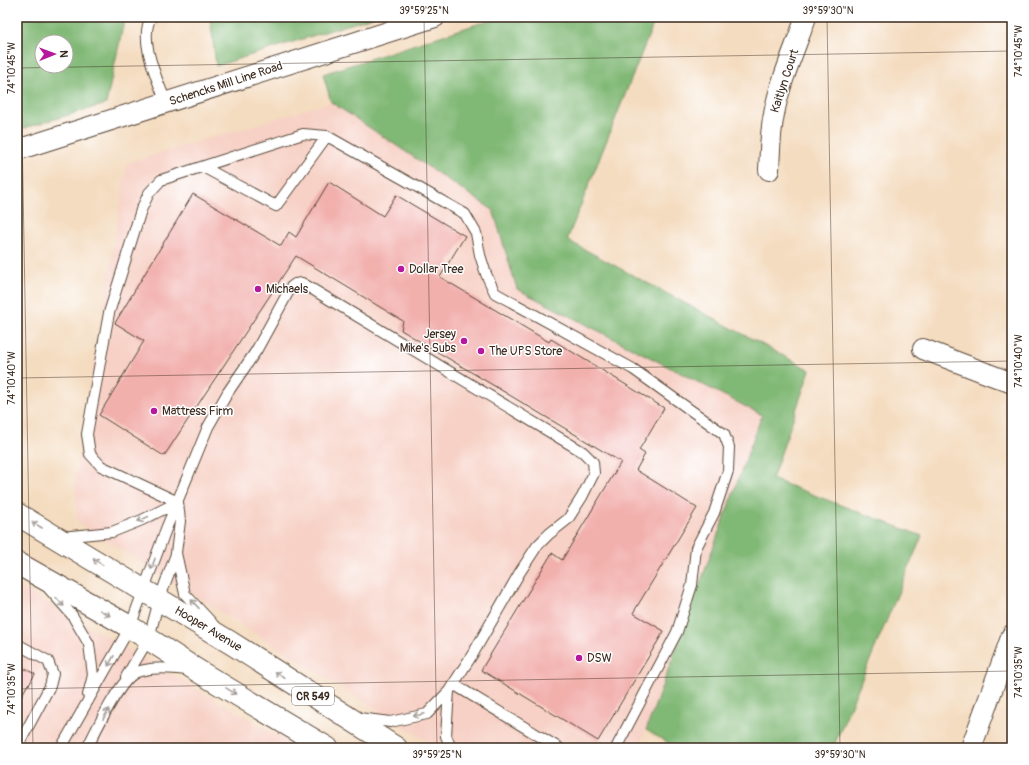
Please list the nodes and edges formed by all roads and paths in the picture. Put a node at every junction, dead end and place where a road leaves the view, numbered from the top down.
1 (151, 17) edge
2 (434, 17) edge
3 (806, 17) edge
4 (398, 23) edge
5 (166, 103) junction
6 (327, 136) junction
7 (17, 150) edge
8 (203, 168) junction
9 (769, 170) dead end
10 (923, 349) dead end
11 (1012, 383) edge
12 (178, 502) junction
13 (17, 514) edge
14 (57, 537) junction
15 (176, 553) junction
16 (26, 568) edge
17 (151, 595) junction
18 (130, 626) junction
19 (1012, 635) edge
20 (149, 638) junction
21 (231, 643) junction
22 (17, 644) edge
23 (198, 671) junction
24 (122, 684) junction
25 (451, 688) junction
26 (84, 709) junction
27 (345, 716) junction
28 (21, 745) edge
29 (61, 748) edge
30 (87, 748) edge
31 (327, 748) edge
32 (396, 748) edge
33 (451, 748) edge
34 (559, 748) edge
35 (616, 748) edge
36 (971, 748) edge

1 - 5 lane
2 - 4 street, Schencks Mill Line Road
3 - 9 street, Kaitlyn Court
4 - 5 street, Schencks Mill Line Road
5 - 7 street, Schencks Mill Line Road
6 - 8 lane
6 - 8 lane
6 - 35 lane
8 - 12 lane
10 - 11 street
12 -> 14 lane
12 - 15 lane
12 -> 17 lane
12 - 25 lane
14 -> 13 main road, Hooper Avenue / CR 549
17 -> 14 main road, Hooper Avenue / CR 549
15 - 17 lane
21 -> 15 lane
16 -> 18 main road
16 -> 26 lane
17 - 18 lane
17 - 20 lane
17 - 21 main road, Hooper Avenue / CR 549
18 - 20 main road
18 -> 26 lane
19 - 36 street
20 - 23 main road
20 - 24 lane
27 -> 21 main road, Hooper Avenue / CR 549
22 - 28 lane
23 - 24 lane
23 -> 31 main road
30 -> 24 lane
25 -> 27 lane
25 - 33 lane
25 - 34 lane
26 - 29 lane
27 - 32 main road, Hooper Avenue / CR 549

